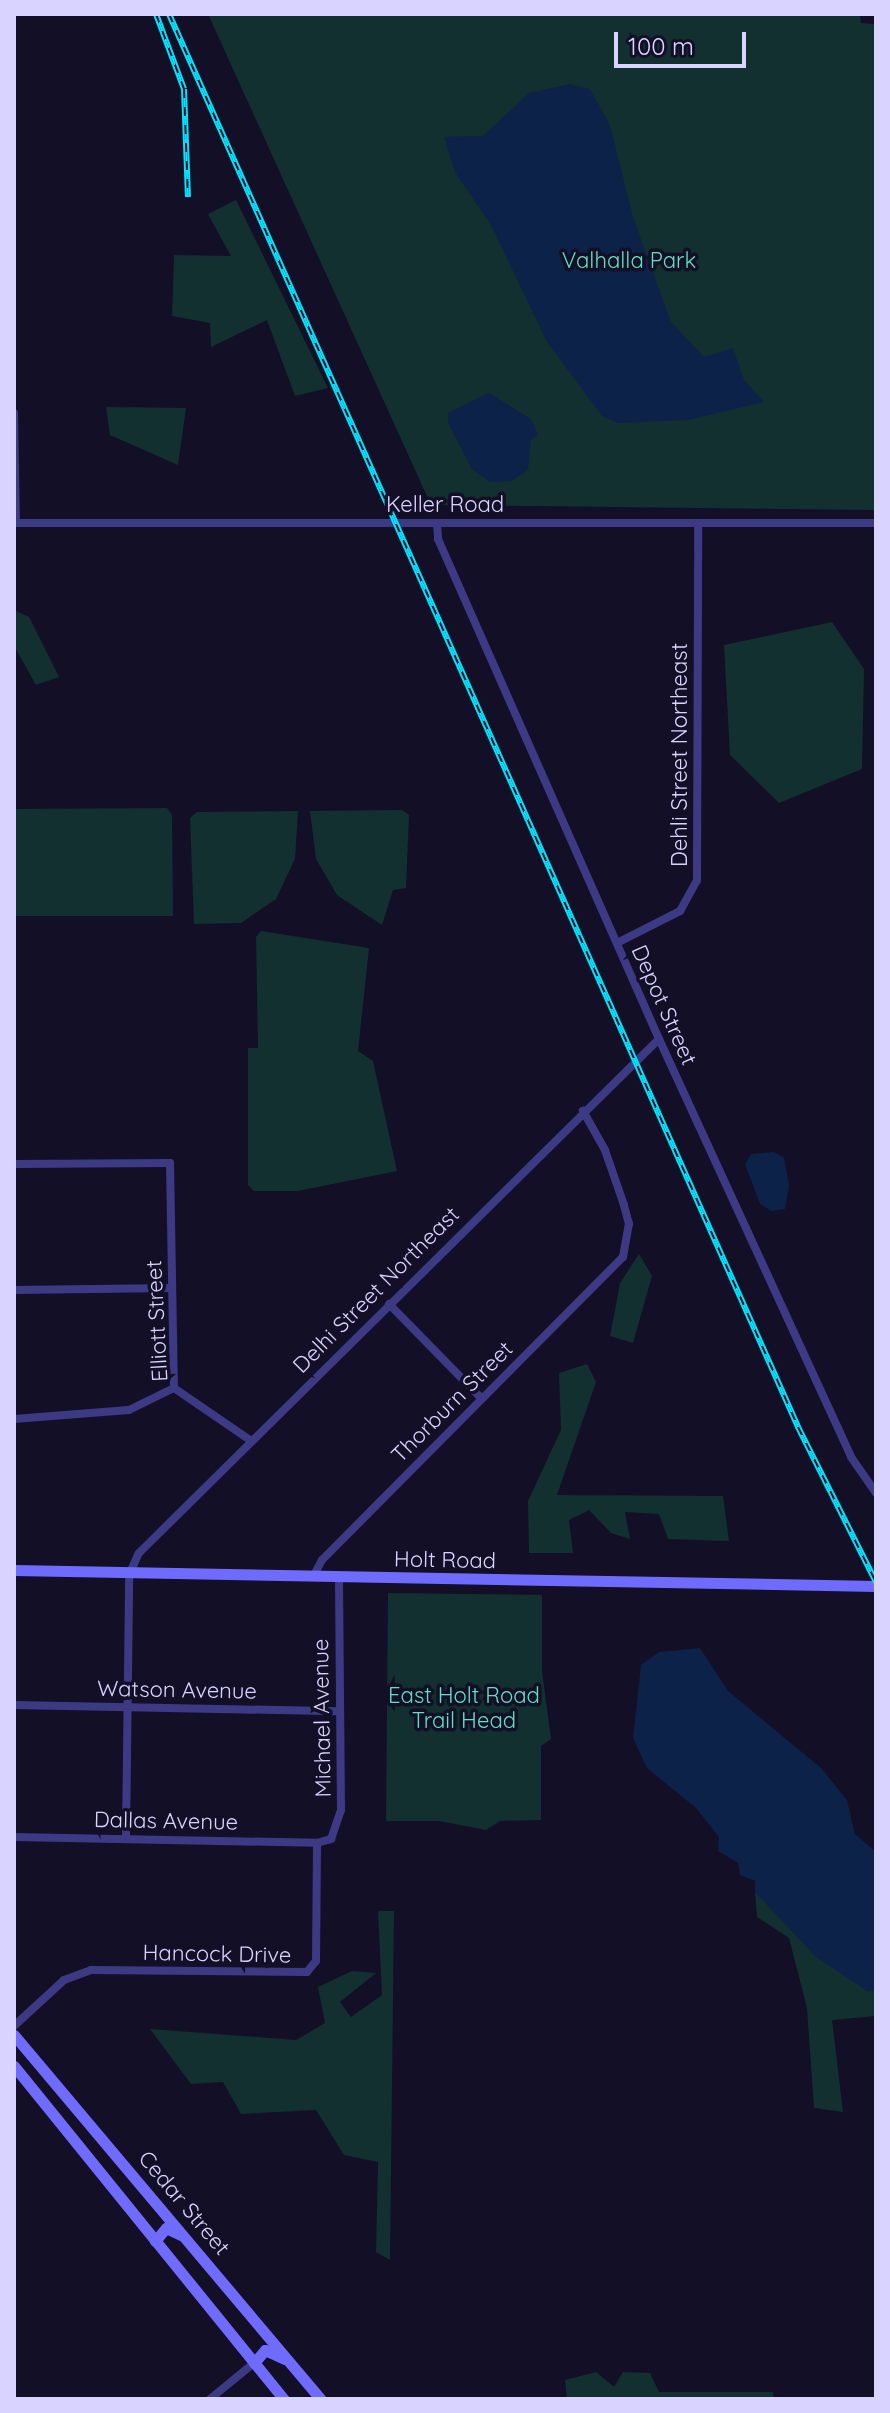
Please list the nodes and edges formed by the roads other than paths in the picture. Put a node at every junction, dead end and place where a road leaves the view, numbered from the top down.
1 (14, 413) edge
2 (15, 523) edge
3 (437, 523) junction
4 (876, 523) edge
5 (698, 524) junction
6 (617, 943) junction
7 (659, 1039) junction
8 (583, 1111) junction
9 (14, 1164) edge
10 (172, 1288) junction
11 (14, 1290) edge
12 (389, 1304) junction
13 (174, 1388) junction
14 (480, 1397) junction
15 (14, 1419) edge
16 (250, 1440) junction
17 (876, 1493) edge
18 (14, 1570) edge
19 (129, 1575) junction
20 (313, 1578) junction
21 (339, 1578) junction
22 (876, 1586) edge
23 (14, 1705) edge
24 (127, 1707) junction
25 (338, 1711) junction
26 (14, 1837) edge
27 (126, 1837) junction
28 (317, 1843) junction
29 (14, 2026) edge
30 (14, 2035) edge
31 (14, 2066) edge
32 (51, 2111) junction
33 (95, 2127) junction
34 (155, 2241) junction
35 (200, 2252) junction
36 (254, 2363) junction
37 (299, 2373) junction
38 (210, 2399) edge
39 (284, 2399) edge
40 (320, 2399) edge

1 - 2 street
2 - 3 street, Keller Road
3 - 5 street, Keller Road
3 - 6 street, Depot Street
4 - 5 street, Keller Road
5 - 6 street, Dehli Street Northeast
6 - 7 street, Depot Street
7 - 8 street, Delhi Street Northeast
7 - 17 street, Depot Street
8 - 12 street, Delhi Street Northeast
8 - 14 street, Thorburn Street
9 - 10 street, Elliott Street
10 - 11 street
10 - 13 street, Elliott Street
12 - 14 street
12 - 16 street, Delhi Street Northeast
13 - 15 street
13 - 16 street, Elliott Street
14 - 20 street, Thorburn Street
16 - 19 street, Delhi Street Northeast
18 - 19 main road, Holt Road
19 - 20 main road, Holt Road
19 - 24 street
20 - 21 main road, Holt Road
21 - 22 main road, Holt Road
21 - 25 street, Michael Avenue
23 - 24 street, Watson Avenue
24 - 25 street, Watson Avenue
24 - 27 street
25 - 28 street, Michael Avenue
26 - 27 street, Dallas Avenue
27 - 28 street, Dallas Avenue
28 - 29 street, Hancock Drive
30 - 33 main road, Cedar Street
31 - 32 main road, Cedar Street
32 - 33 main road
32 - 34 main road, Cedar Street
33 - 35 main road, Cedar Street
34 - 35 main road
34 - 36 main road, Cedar Street
35 - 37 main road, Cedar Street
36 - 37 main road
36 - 38 street
36 - 39 main road, Cedar Street
37 - 40 main road, Cedar Street

